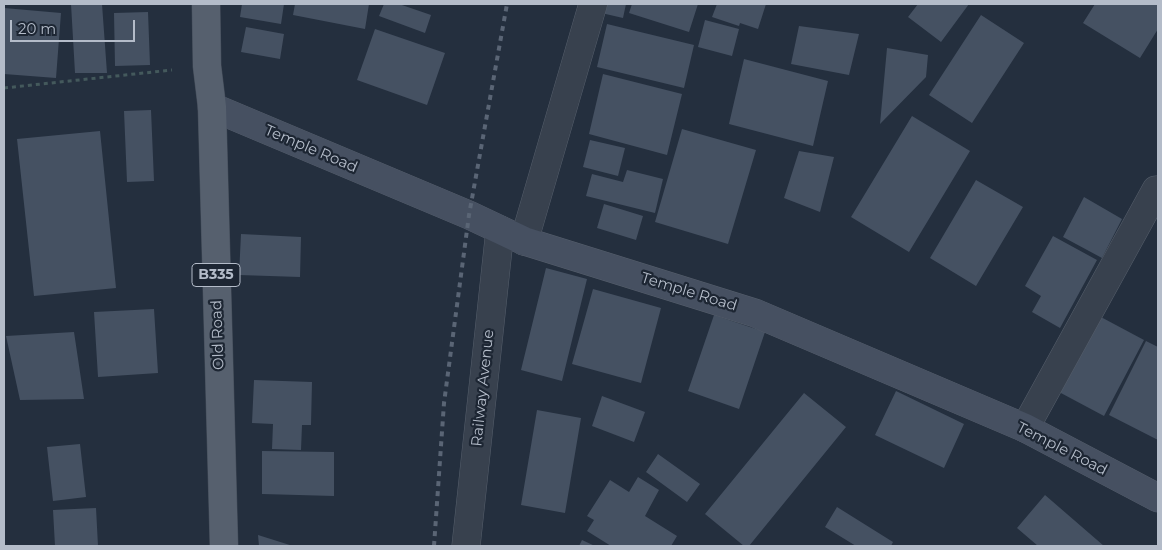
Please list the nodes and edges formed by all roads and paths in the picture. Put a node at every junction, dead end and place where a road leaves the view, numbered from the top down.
1 (206, 4) edge
2 (593, 4) edge
3 (207, 66) junction
4 (4, 88) edge
5 (212, 108) junction
6 (1156, 190) dead end
7 (512, 235) junction
8 (1025, 428) junction
9 (1158, 498) edge
10 (224, 546) edge
11 (466, 546) edge

1 - 3 main road, Old Road / B335
2 - 7 street, Railway Avenue
3 - 4 path
3 - 5 main road, Old Road / B335
5 - 7 street, Temple Road
5 - 10 main road, Old Road / B335
6 - 8 street
7 - 8 street, Temple Road
7 - 11 street, Railway Avenue
8 - 9 street, Temple Road

